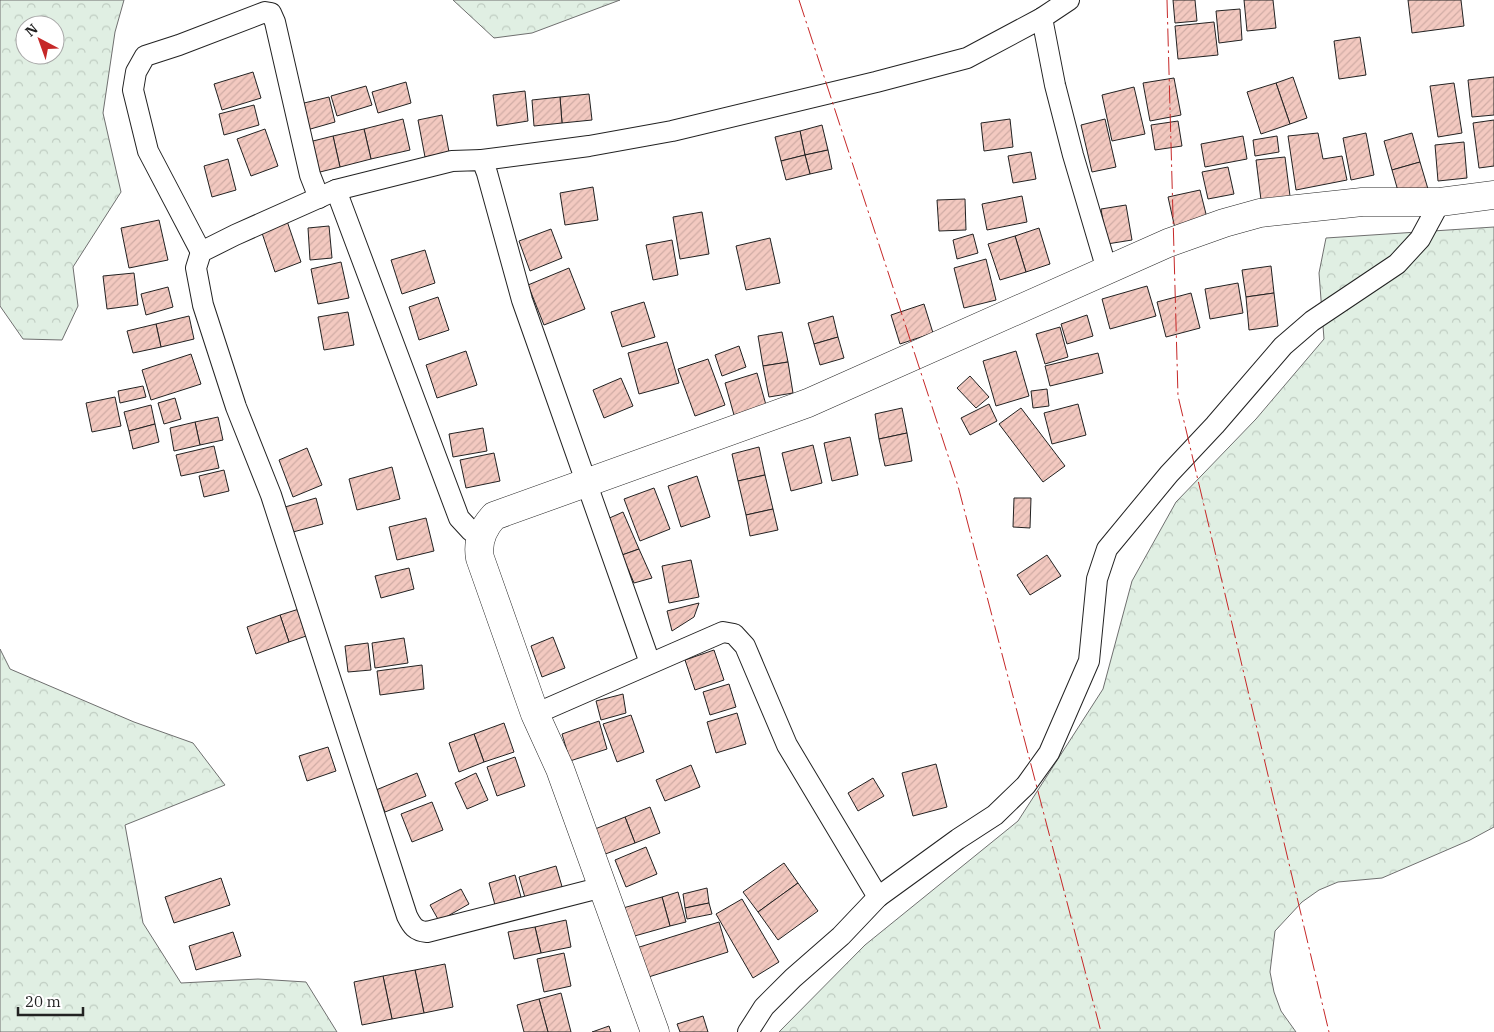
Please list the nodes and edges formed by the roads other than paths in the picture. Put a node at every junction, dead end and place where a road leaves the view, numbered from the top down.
1 (1069, 0) edge
2 (1042, 18) junction
3 (482, 160) junction
4 (327, 194) junction
5 (1494, 195) edge
6 (1440, 202) junction
7 (201, 252) junction
8 (1107, 270) junction
9 (587, 482) junction
10 (481, 534) junction
11 (650, 663) junction
12 (535, 714) junction
13 (602, 887) junction
14 (878, 898) junction
15 (655, 1032) edge
16 (748, 1032) edge

1 - 2 street
2 - 3 street
2 - 8 street
3 - 4 street
3 - 9 street
4 - 7 street
4 - 7 street
4 - 10 street
5 - 6 main road
6 - 8 main road
6 - 14 street
7 - 13 street
8 - 9 main road
9 - 10 main road
9 - 11 street
10 - 12 main road
11 - 12 street
11 - 14 street
12 - 13 main road
13 - 15 main road
14 - 16 street

